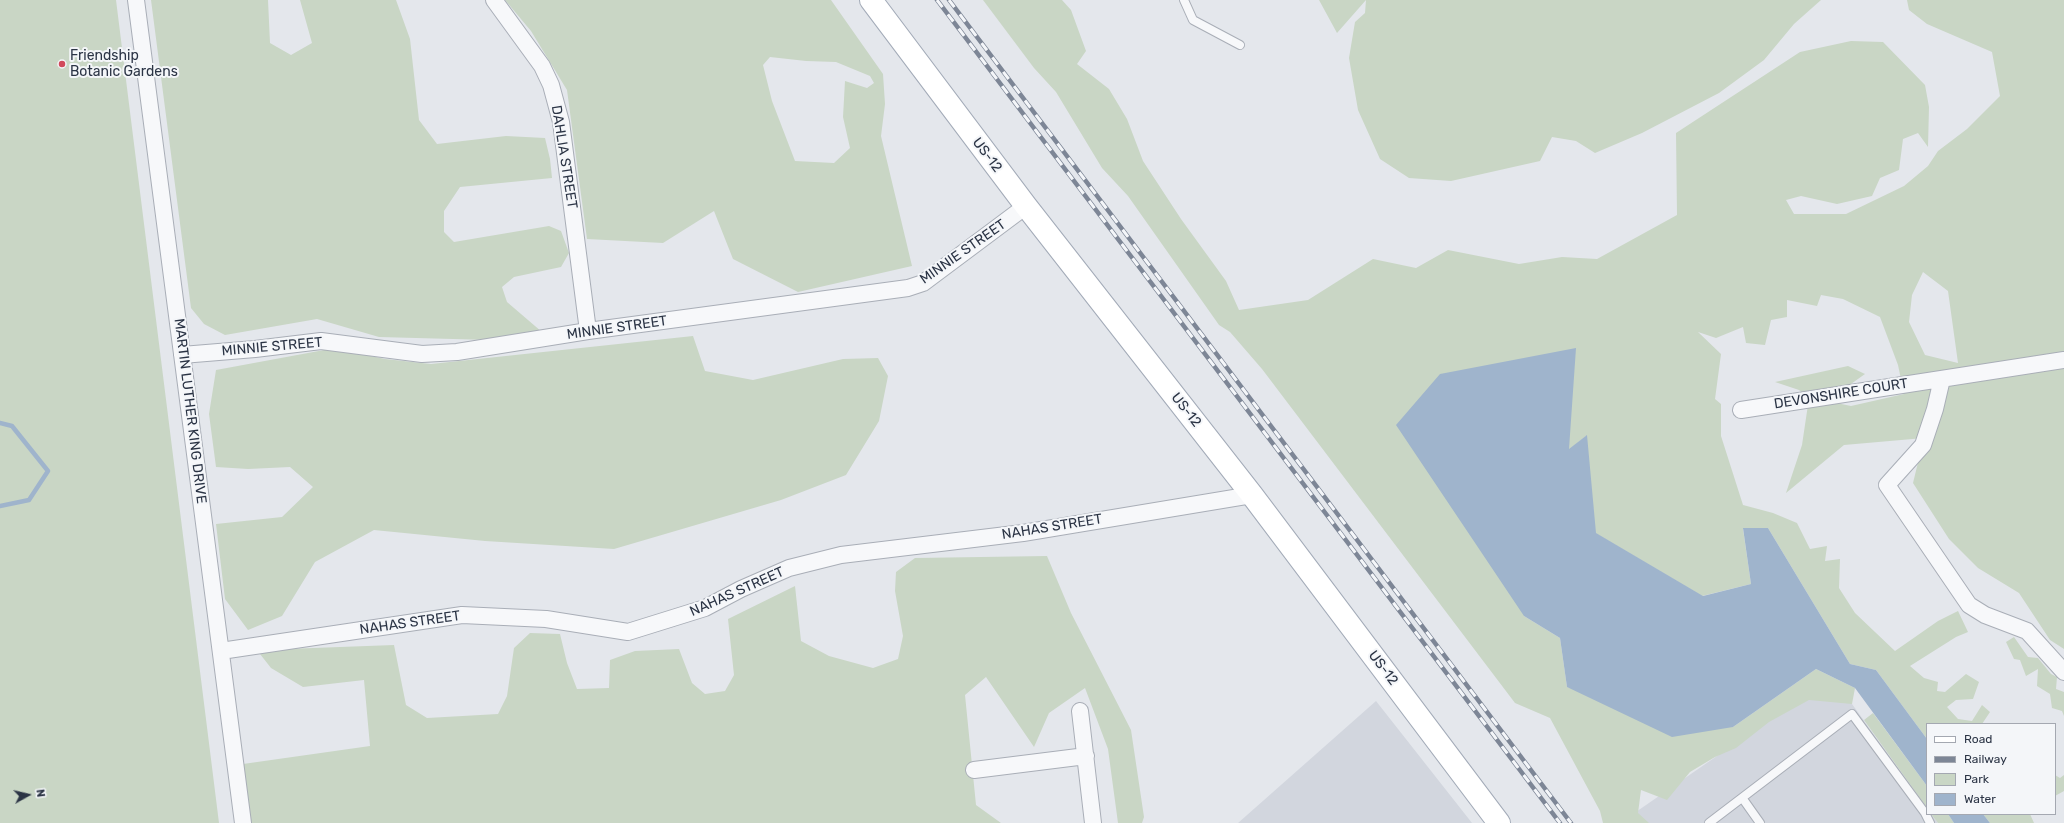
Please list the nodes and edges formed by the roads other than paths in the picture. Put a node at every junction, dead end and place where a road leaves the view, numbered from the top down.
1 (136, 0) edge
2 (494, 0) edge
3 (871, 0) edge
4 (1184, 0) edge
5 (1240, 45) dead end
6 (1026, 206) junction
7 (588, 331) junction
8 (182, 355) junction
9 (2064, 360) edge
10 (1942, 379) junction
11 (1740, 410) dead end
12 (1252, 495) junction
13 (221, 651) junction
14 (2064, 672) edge
15 (1080, 711) dead end
16 (1086, 756) junction
17 (974, 770) dead end
18 (1743, 798) junction
19 (243, 823) edge
20 (1093, 823) edge
21 (1499, 823) edge
22 (1709, 823) edge
23 (1760, 823) edge
24 (1930, 823) edge

1 - 8 street, MARTIN LUTHER KING DRIVE
2 - 7 street, DAHLIA STREET
3 - 6 main road, US-12
4 - 5 lane
6 - 7 street, MINNIE STREET
6 - 12 main road, US-12
7 - 8 street, MINNIE STREET
8 - 13 street, MARTIN LUTHER KING DRIVE
9 - 10 street, DEVONSHIRE COURT
10 - 11 street, DEVONSHIRE COURT
10 - 14 street
12 - 13 street, NAHAS STREET
12 - 21 main road, US-12
13 - 19 street, MARTIN LUTHER KING DRIVE
15 - 16 street
16 - 17 street
16 - 20 street
18 - 22 lane
18 - 23 lane
18 - 24 lane

